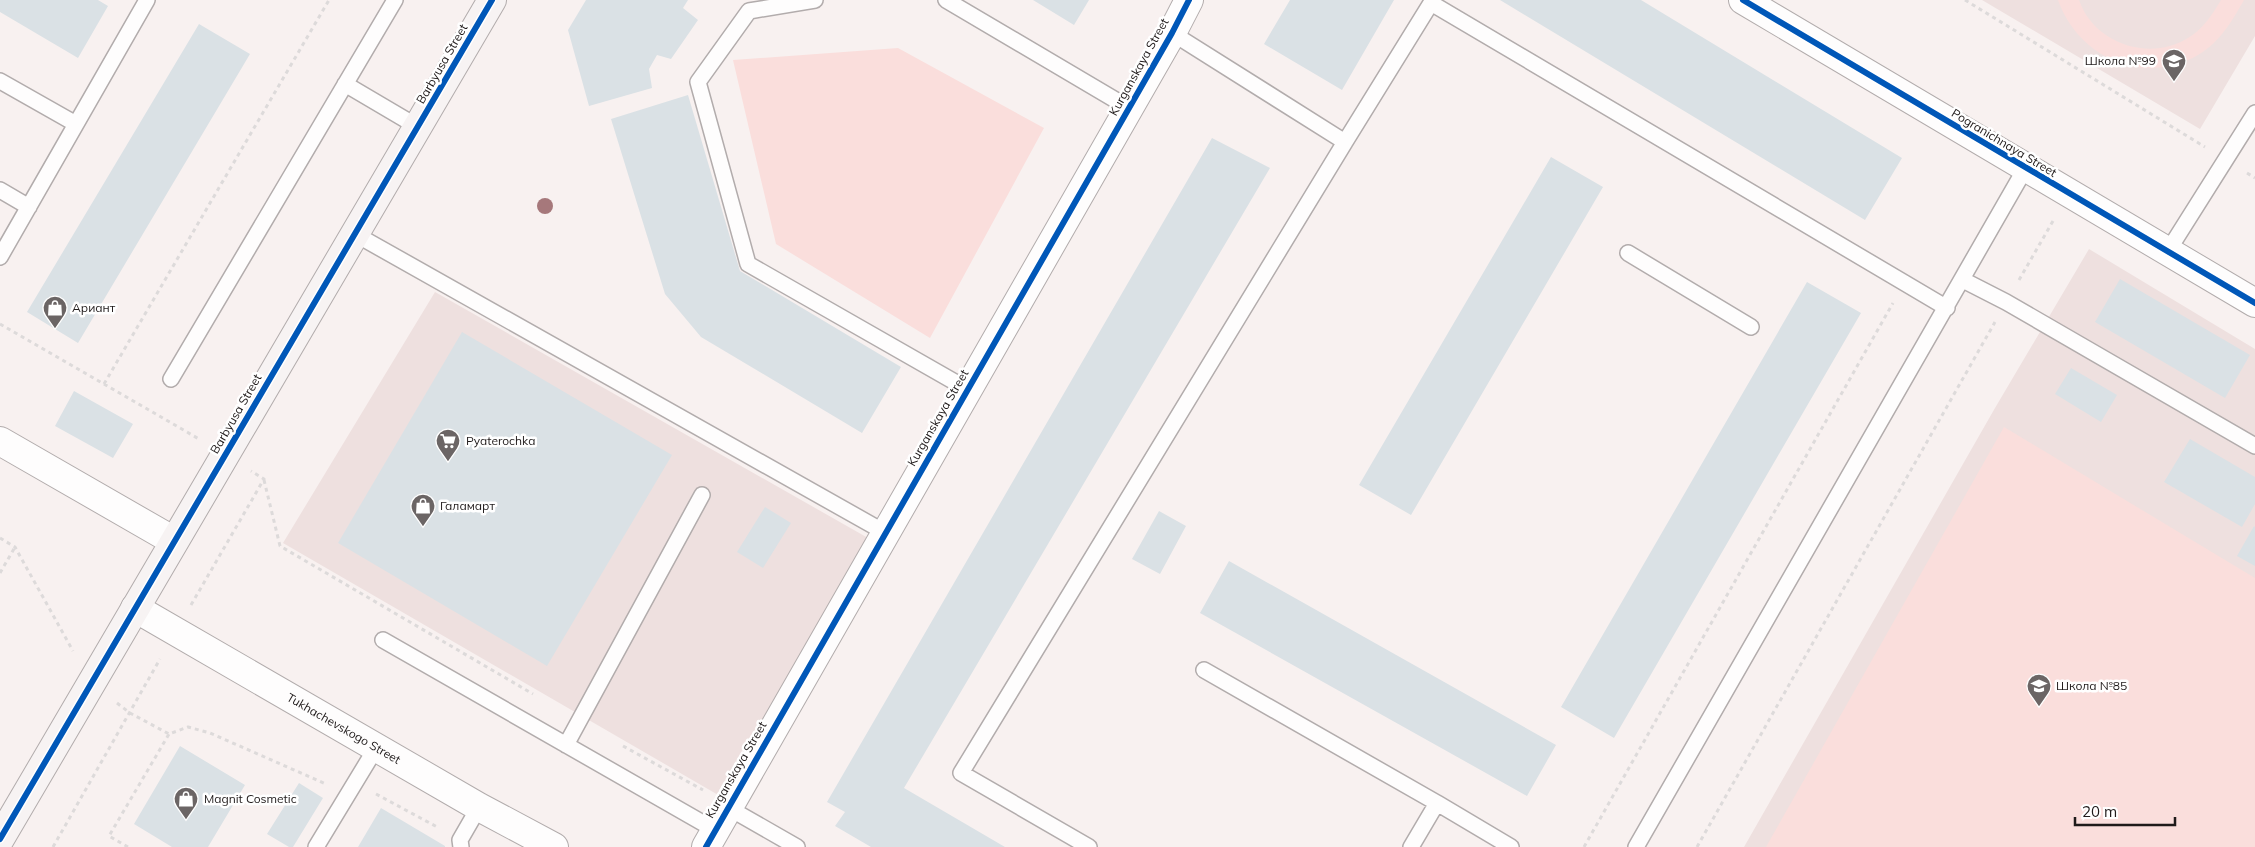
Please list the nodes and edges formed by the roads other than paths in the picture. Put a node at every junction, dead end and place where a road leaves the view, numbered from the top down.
1 (147, 0) edge
2 (395, 0) edge
3 (492, 0) edge
4 (816, 0) edge
5 (946, 0) edge
6 (1188, 0) edge
7 (1743, 0) edge
8 (1172, 33) junction
9 (0, 81) edge
10 (345, 84) junction
11 (1129, 108) junction
12 (2255, 113) edge
13 (76, 124) junction
14 (418, 126) junction
15 (1345, 142) junction
16 (2025, 169) junction
17 (0, 190) edge
18 (29, 207) junction
19 (355, 234) junction
20 (2168, 251) junction
21 (1628, 253) dead end
22 (0, 257) edge
23 (1963, 280) junction
24 (2255, 304) edge
25 (1947, 308) junction
26 (1751, 326) dead end
27 (171, 379) dead end
28 (967, 389) junction
29 (0, 441) edge
30 (2255, 446) edge
31 (702, 495) dead end
32 (886, 532) junction
33 (174, 541) junction
34 (136, 608) junction
35 (382, 640) dead end
36 (1204, 670) dead end
37 (566, 745) junction
38 (376, 748) junction
39 (1437, 803) junction
40 (479, 807) junction
41 (719, 822) edge
42 (0, 839) edge
43 (461, 844) edge
44 (316, 847) edge
45 (554, 847) edge
46 (796, 847) edge
47 (1089, 847) edge
48 (1411, 847) edge
49 (1511, 847) edge
50 (1636, 847) edge

1 - 13 lane
2 - 10 lane
3 - 14 street, Barbyusa Street
4 - 28 lane
5 - 11 lane
6 - 8 street, Kurganskaya Street
7 - 16 street, Pogranichnaya Street
8 - 11 street, Kurganskaya Street
8 - 15 lane
9 - 13 lane
10 - 14 lane
10 - 27 lane
11 - 28 street, Kurganskaya Street
12 - 20 lane
13 - 18 lane
14 - 19 street, Barbyusa Street
15 - 25 lane
15 - 47 lane
16 - 20 street, Pogranichnaya Street
16 - 23 lane
17 - 18 lane
18 - 22 lane
19 - 32 lane
19 - 33 street, Barbyusa Street
20 - 24 street, Pogranichnaya Street
21 - 26 lane
23 - 25 lane
23 - 30 lane
25 - 50 lane
28 - 32 street, Kurganskaya Street
29 - 33 street
31 - 37 lane
32 - 41 street, Kurganskaya Street
33 - 34 street, Barbyusa Street
34 - 38 street, Tukhachevskogo Street
34 - 42 street, Barbyusa Street
35 - 37 lane
36 - 39 lane
37 - 41 lane
38 - 40 street, Tukhachevskogo Street
38 - 44 lane
39 - 48 lane
39 - 49 lane
40 - 43 lane
40 - 45 street, Tukhachevskogo Street
41 - 46 lane

